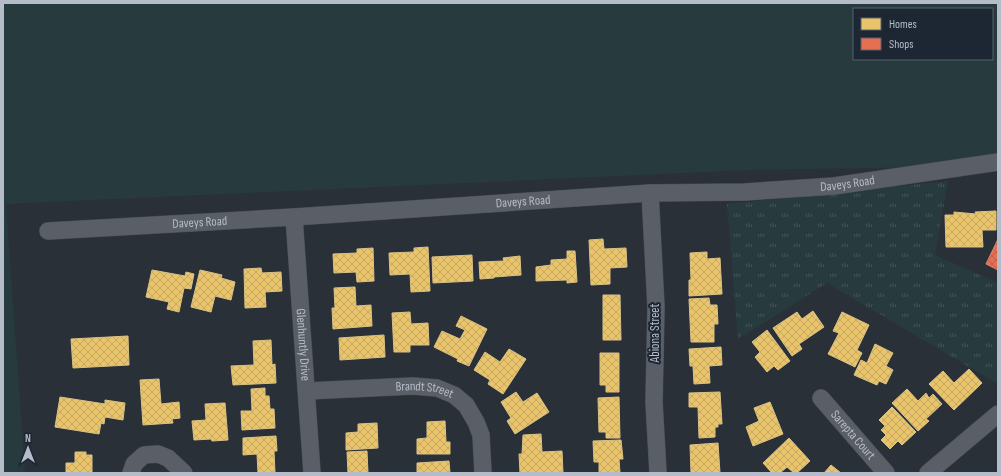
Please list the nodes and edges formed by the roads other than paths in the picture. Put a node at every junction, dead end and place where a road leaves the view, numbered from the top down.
1 (998, 162) edge
2 (650, 193) junction
3 (294, 217) junction
4 (48, 231) dead end
5 (307, 392) junction
6 (821, 398) dead end
7 (998, 414) edge
8 (131, 473) edge
9 (184, 473) edge
10 (312, 473) edge
11 (483, 473) edge
12 (658, 473) edge
13 (886, 473) edge
14 (928, 473) edge

1 - 2 street, Daveys Road
2 - 3 street, Daveys Road
2 - 12 street, Abiona Street
3 - 4 street, Daveys Road
3 - 5 street, Glenhuntly Drive
5 - 10 street, Glenhuntly Drive
5 - 11 street, Brandt Street
6 - 13 street, Sarepta Court
7 - 14 street
8 - 9 street

